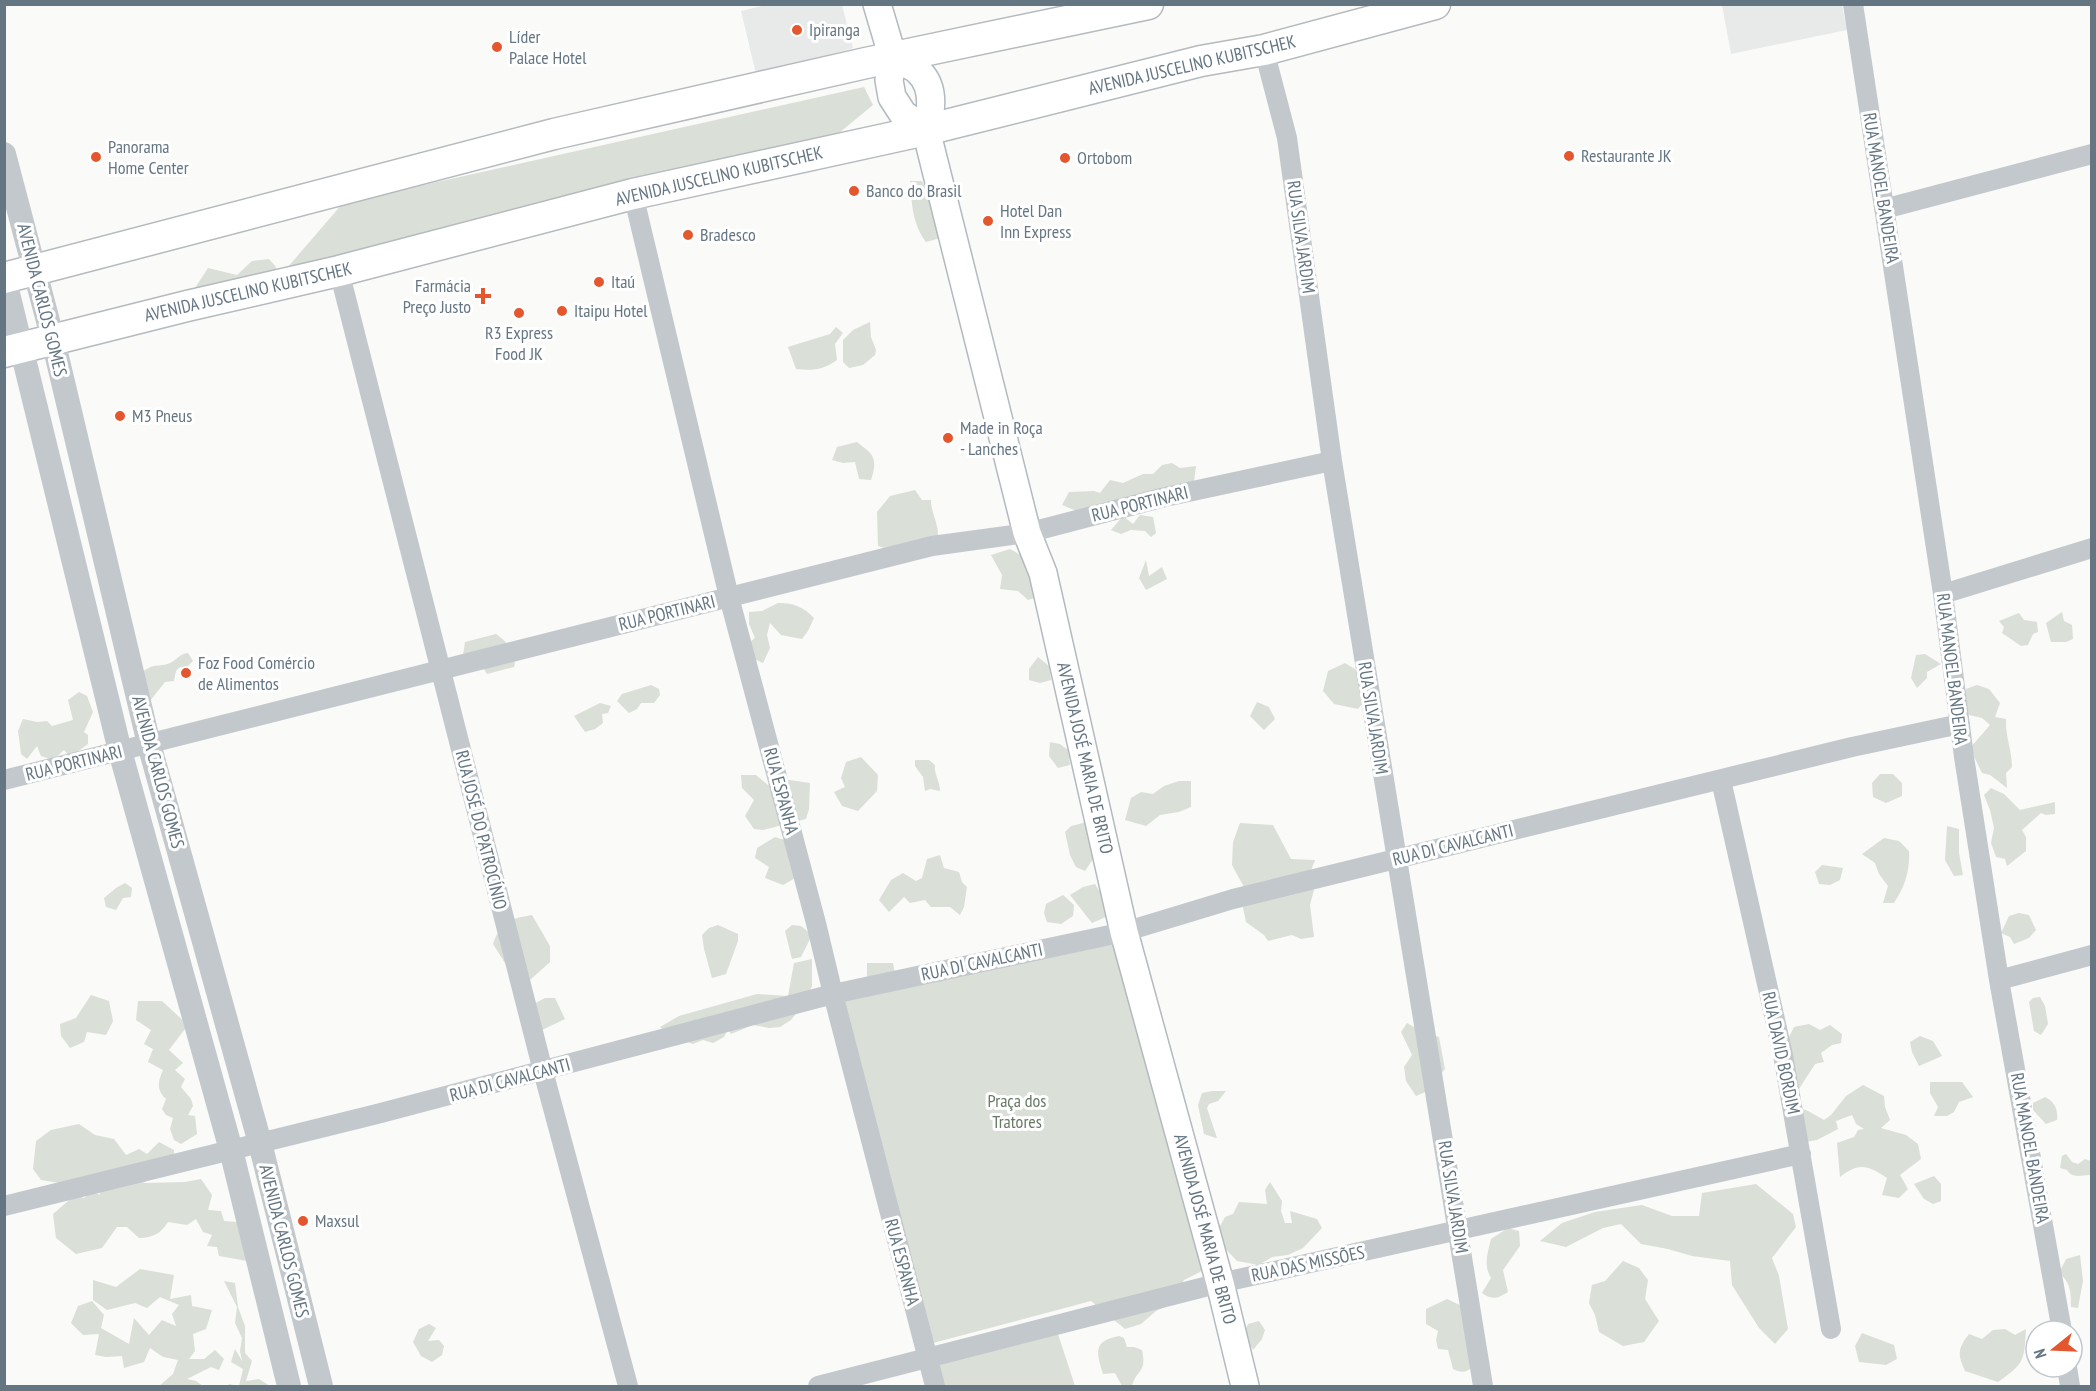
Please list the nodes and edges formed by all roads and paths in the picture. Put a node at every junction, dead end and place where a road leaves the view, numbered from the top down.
1 (878, 4) edge
2 (1148, 4) edge
3 (1435, 4) edge
4 (1853, 4) edge
5 (1264, 50) junction
6 (893, 58) junction
7 (926, 130) junction
8 (4, 154) edge
9 (2091, 154) edge
10 (633, 194) junction
11 (1884, 209) junction
12 (34, 270) junction
13 (339, 271) junction
14 (5, 278) edge
15 (53, 340) junction
16 (13, 350) edge
17 (1332, 461) junction
18 (1027, 532) junction
19 (2091, 548) edge
20 (1943, 594) junction
21 (729, 597) junction
22 (441, 671) junction
23 (1960, 724) junction
24 (149, 744) junction
25 (120, 751) junction
26 (4, 780) edge
27 (1720, 780) junction
28 (1396, 859) junction
29 (1124, 932) junction
30 (2091, 955) edge
31 (2000, 980) junction
32 (833, 994) junction
33 (543, 1071) junction
34 (260, 1143) junction
35 (231, 1150) junction
36 (1801, 1154) junction
37 (4, 1206) edge
38 (1459, 1231) junction
39 (1220, 1283) junction
40 (2060, 1319) edge
41 (1831, 1329) dead end
42 (927, 1358) junction
43 (290, 1386) edge
44 (321, 1386) edge
45 (628, 1386) edge
46 (818, 1386) edge
47 (935, 1386) edge
48 (1245, 1386) edge
49 (1483, 1386) edge

1 - 6 main road
2 - 6 main road
3 - 5 main road, AVENIDA JUSCELINO KUBITSCHEK
4 - 11 street, RUA MANOEL BANDEIRA
5 - 7 main road, AVENIDA JUSCELINO KUBITSCHEK
5 - 17 street, RUA SILVA JARDIM
6 - 7 main road
6 - 7 main road
6 - 12 main road
7 - 10 main road, AVENIDA JUSCELINO KUBITSCHEK
7 - 18 main road, AVENIDA JOSÉ MARIA DE BRITO
8 - 12 street, AVENIDA CARLOS GOMES
9 - 11 street
10 - 13 main road, AVENIDA JUSCELINO KUBITSCHEK
10 - 21 street, RUA ESPANHA
11 - 20 street, RUA MANOEL BANDEIRA
12 - 14 main road
12 - 15 street, AVENIDA CARLOS GOMES
13 - 15 main road, AVENIDA JUSCELINO KUBITSCHEK
13 - 22 street, RUA JOSÉ DO PATROCÍNIO
14 - 16 street, AVENIDA CARLOS GOMES
15 - 16 main road, AVENIDA JUSCELINO KUBITSCHEK
15 - 24 street, AVENIDA CARLOS GOMES
16 - 25 street, AVENIDA CARLOS GOMES
17 - 18 street, RUA PORTINARI
17 - 28 street, RUA SILVA JARDIM
18 - 21 street, RUA PORTINARI
18 - 29 main road, AVENIDA JOSÉ MARIA DE BRITO
19 - 20 street
20 - 23 street, RUA MANOEL BANDEIRA
21 - 22 street, RUA PORTINARI
21 - 32 street, RUA ESPANHA
22 - 24 street, RUA PORTINARI
22 - 33 street, RUA JOSÉ DO PATROCÍNIO
23 - 27 street, RUA DI CAVALCANTI
23 - 31 street, RUA MANOEL BANDEIRA
24 - 25 street, RUA PORTINARI
24 - 34 street, AVENIDA CARLOS GOMES
25 - 26 street, RUA PORTINARI
25 - 35 street, AVENIDA CARLOS GOMES
27 - 28 street, RUA DI CAVALCANTI
27 - 36 street, RUA DAVID BORDIM
28 - 29 street, RUA DI CAVALCANTI
28 - 38 street, RUA SILVA JARDIM
29 - 32 street, RUA DI CAVALCANTI
29 - 39 main road, AVENIDA JOSÉ MARIA DE BRITO
30 - 31 street
31 - 40 street, RUA MANOEL BANDEIRA
32 - 33 street, RUA DI CAVALCANTI
32 - 42 street, RUA ESPANHA
33 - 34 street, RUA DI CAVALCANTI
33 - 45 street, RUA JOSÉ DO PATROCÍNIO
34 - 35 street, RUA DI CAVALCANTI
34 - 44 street, AVENIDA CARLOS GOMES
35 - 37 street, RUA DI CAVALCANTI
35 - 43 street, AVENIDA CARLOS GOMES
36 - 38 street, RUA DAS MISSÕES
36 - 41 street, RUA DAVID BORDIM
38 - 39 street, RUA DAS MISSÕES
38 - 49 street, RUA SILVA JARDIM
39 - 42 street, RUA DAS MISSÕES
39 - 48 main road, AVENIDA JOSÉ MARIA DE BRITO
42 - 46 street, RUA DAS MISSÕES
42 - 47 street, RUA ESPANHA

